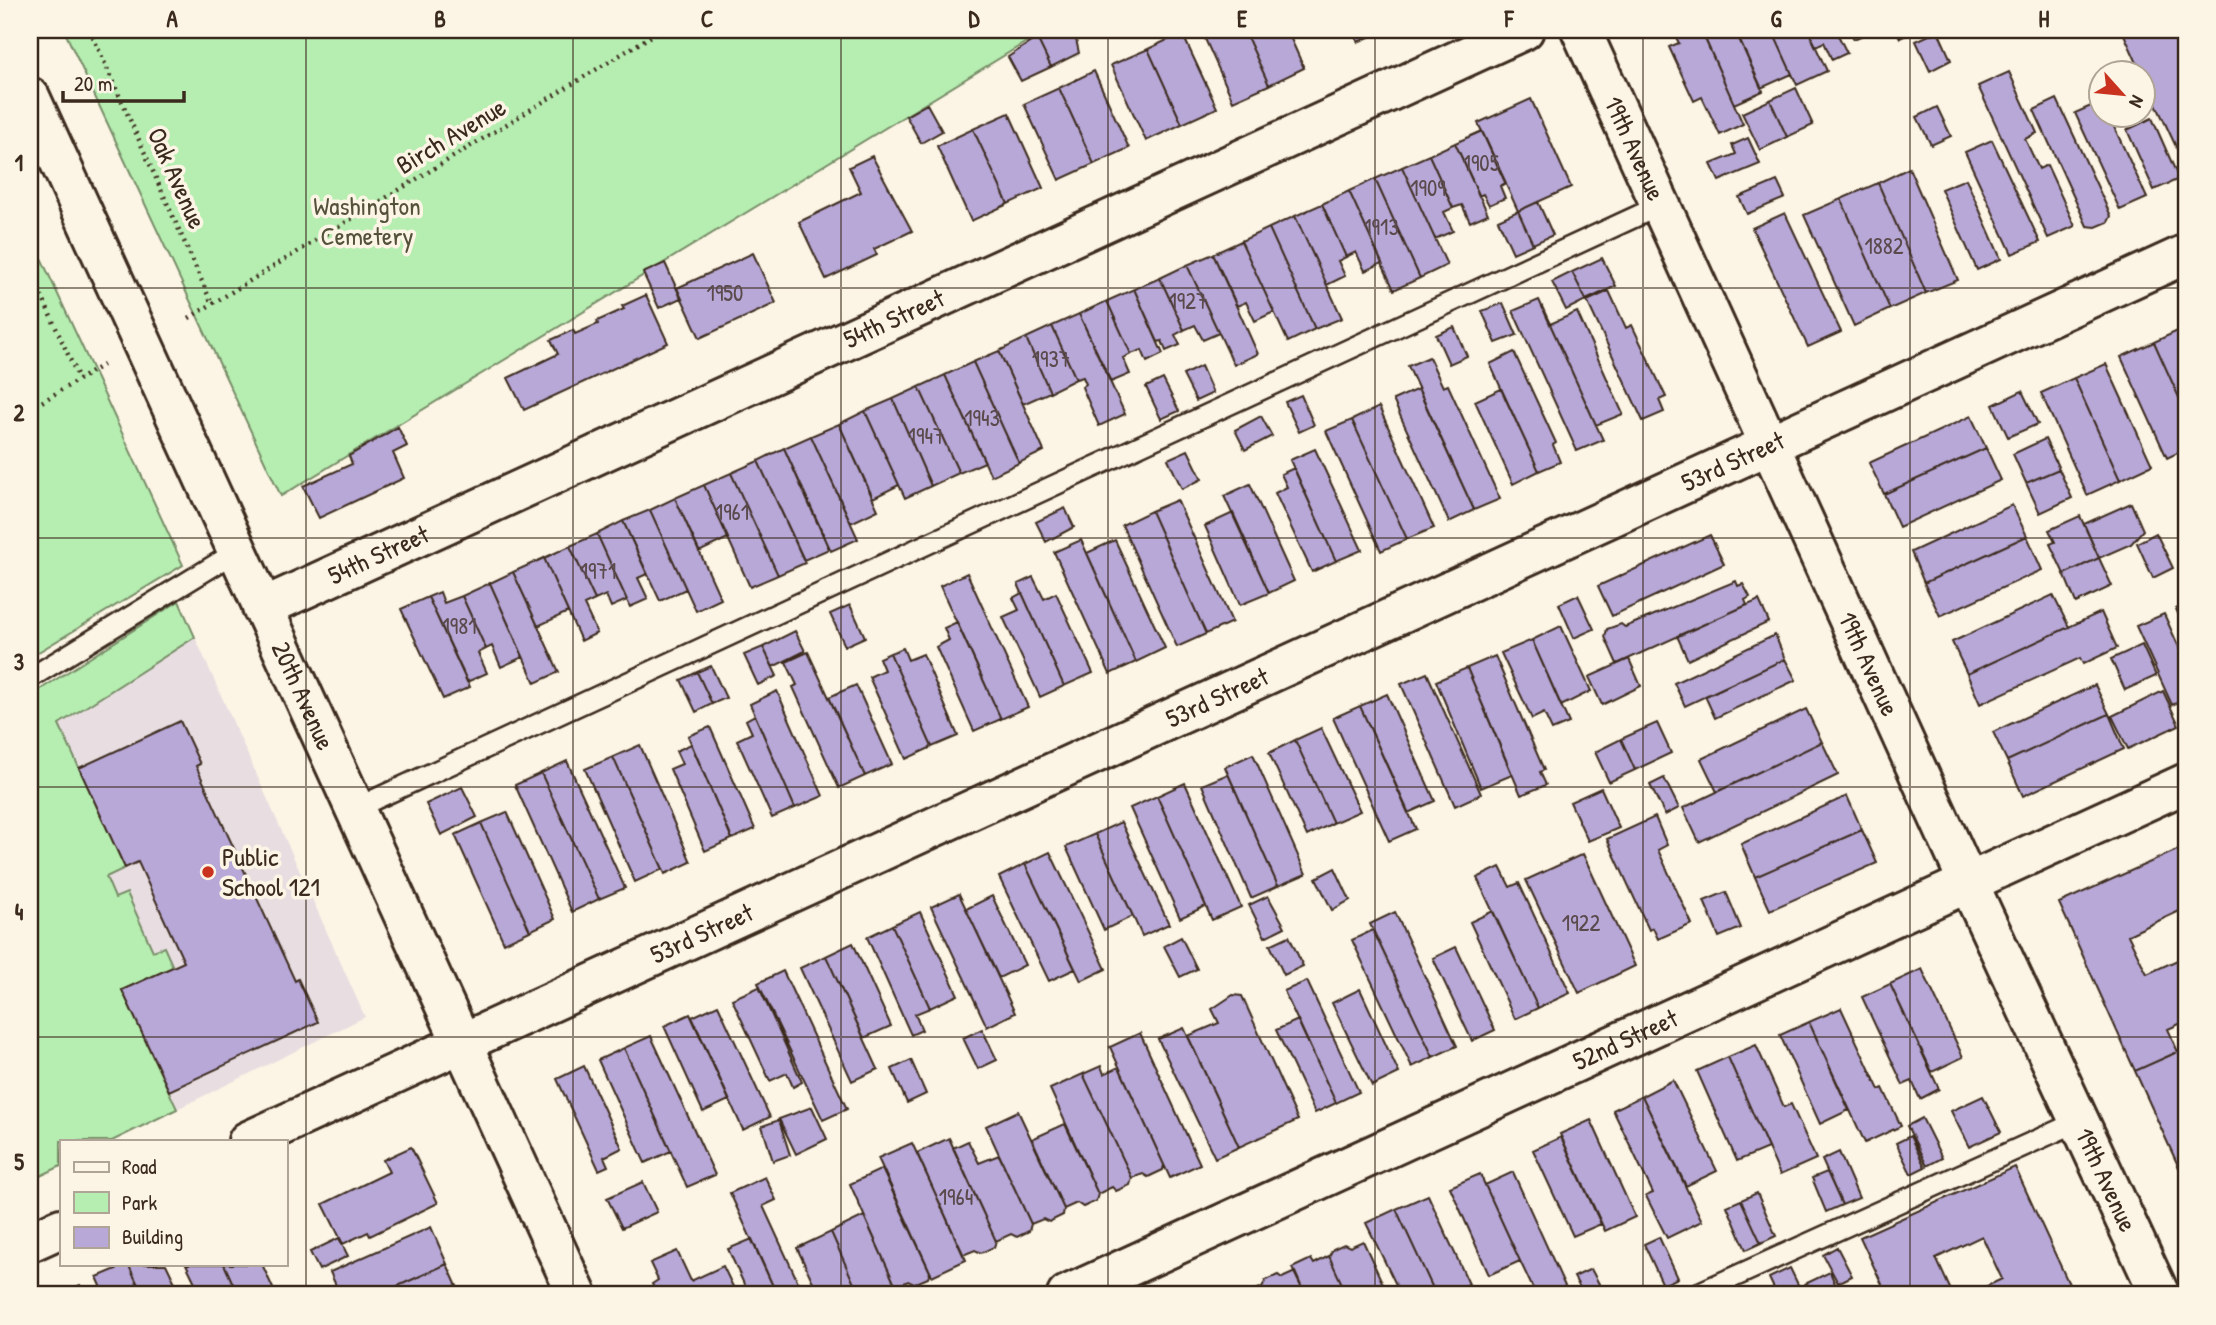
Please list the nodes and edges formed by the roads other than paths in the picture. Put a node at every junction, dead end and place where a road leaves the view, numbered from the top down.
1 (1524, 30) edge
2 (1581, 30) edge
3 (30, 97) edge
4 (1661, 205) junction
5 (2186, 254) edge
6 (1770, 443) junction
7 (236, 552) junction
8 (262, 608) junction
9 (30, 678) edge
10 (2186, 783) edge
11 (354, 809) junction
12 (1968, 882) junction
13 (461, 1042) junction
14 (2080, 1121) junction
15 (249, 1140) edge
16 (60, 1227) edge
17 (30, 1242) edge
18 (577, 1295) edge
19 (1066, 1295) edge
20 (1694, 1295) edge
21 (2160, 1295) edge

1 - 8 street, 54th Street
2 - 4 street, 19th Avenue
3 - 7 street, 20th Avenue
4 - 6 street, 19th Avenue
4 - 11 lane
5 - 6 street, 53rd Street
6 - 12 street, 19th Avenue
6 - 13 street, 53rd Street
7 - 8 street, 20th Avenue
7 - 9 lane
8 - 11 street, 20th Avenue
10 - 12 street, 52nd Street
11 - 13 street, 20th Avenue
12 - 14 street, 19th Avenue
12 - 19 street, 52nd Street
13 - 15 street, 53rd Street
13 - 18 street, 20th Avenue
14 - 20 lane
14 - 21 street, 19th Avenue
16 - 17 street

